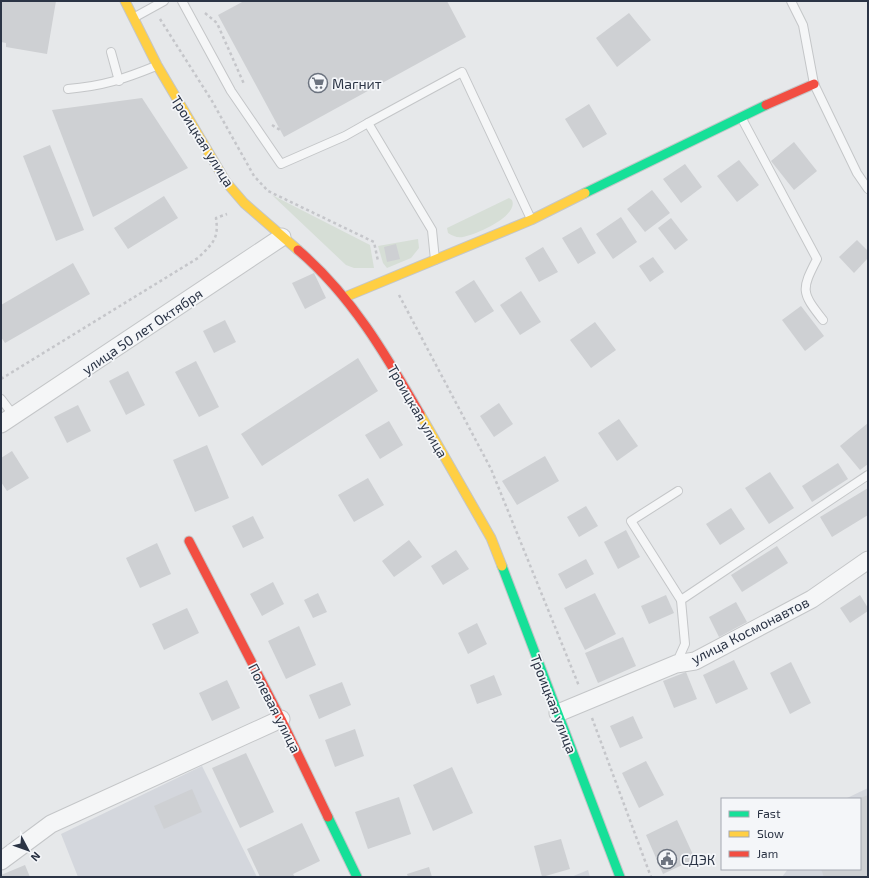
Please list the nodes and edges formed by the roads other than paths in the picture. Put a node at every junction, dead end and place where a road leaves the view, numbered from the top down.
1 (125, 1) edge
2 (164, 1) edge
3 (182, 1) edge
4 (791, 1) edge
5 (133, 18) junction
6 (111, 52) dead end
7 (157, 65) junction
8 (119, 81) junction
9 (814, 84) junction
10 (68, 89) dead end
11 (741, 116) junction
12 (368, 123) junction
13 (868, 189) edge
14 (531, 220) junction
15 (282, 237) junction
16 (435, 261) junction
17 (345, 296) junction
18 (822, 320) dead end
19 (1, 399) edge
20 (7, 420) edge
21 (868, 475) edge
22 (678, 491) dead end
23 (189, 541) dead end
24 (868, 560) edge
25 (681, 600) junction
26 (676, 664) junction
27 (558, 713) junction
28 (281, 719) junction
29 (1, 862) edge
30 (357, 877) edge
31 (620, 877) edge

1 - 5 main road, Троицкая улица
2 - 5 lane
3 - 12 lane
4 - 9 lane
5 - 7 main road, Троицкая улица
6 - 8 lane
7 - 8 lane
7 - 15 main road, Троицкая улица
8 - 10 lane
9 - 11 main road
9 - 13 lane
11 - 14 main road
11 - 18 lane
12 - 14 lane
12 - 16 lane
14 - 16 main road
15 - 17 main road, Троицкая улица
15 - 20 street, улица 50 лет Октября
16 - 17 main road
17 - 27 main road, Троицкая улица
19 - 20 lane
21 - 25 lane
22 - 25 lane
23 - 28 main road, Полевая улица
24 - 26 street, улица Космонавтов
25 - 26 lane
26 - 27 street, улица Космонавтов
27 - 31 main road, Троицкая улица
28 - 29 street
28 - 30 main road, Полевая улица

